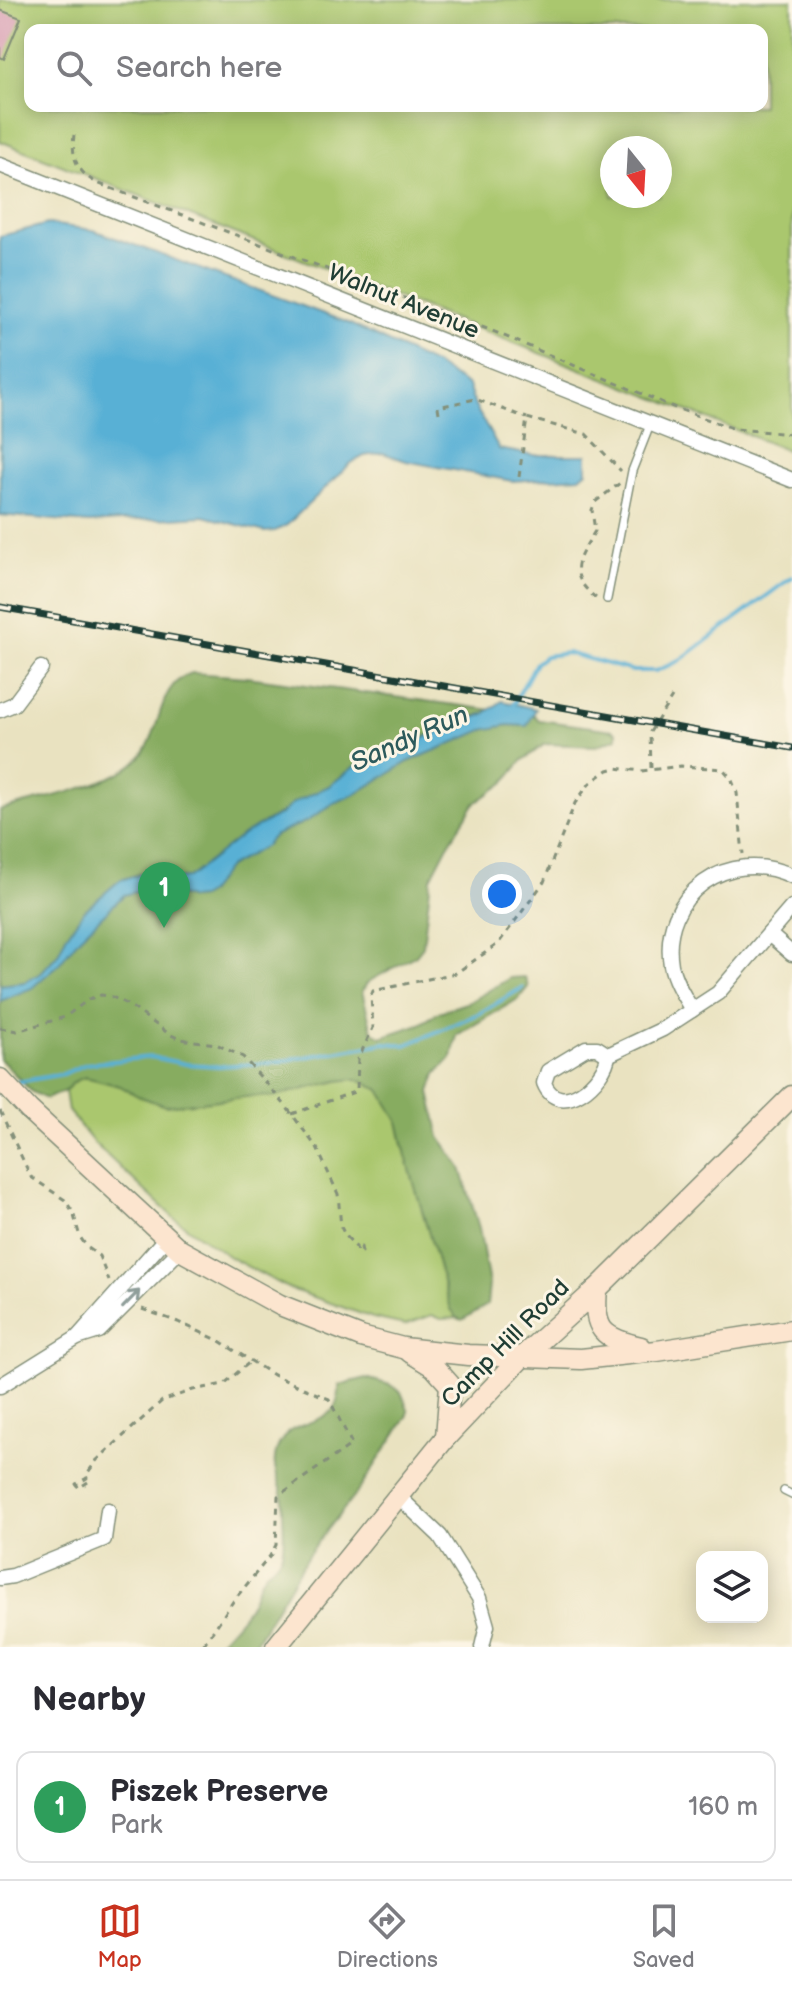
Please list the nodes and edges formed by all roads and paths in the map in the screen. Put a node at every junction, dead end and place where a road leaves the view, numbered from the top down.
1 (74, 135) dead end
2 (0, 165) edge
3 (436, 401) dead end
4 (438, 407) junction
5 (439, 413) dead end
6 (527, 418) junction
7 (651, 423) junction
8 (792, 434) edge
9 (519, 477) dead end
10 (631, 478) junction
11 (792, 480) edge
12 (607, 599) joint
13 (41, 668) dead end
14 (672, 697) dead end
15 (0, 710) edge
16 (651, 768) junction
17 (744, 866) junction
18 (792, 876) edge
19 (792, 907) edge
20 (769, 934) junction
21 (792, 954) edge
22 (692, 1010) junction
23 (0, 1028) edge
24 (608, 1055) junction
25 (0, 1079) edge
26 (792, 1096) edge
27 (0, 1111) edge
28 (292, 1114) junction
29 (172, 1244) junction
30 (356, 1247) dead end
31 (597, 1289) junction
32 (118, 1290) junction
33 (130, 1301) junction
34 (792, 1330) edge
35 (77, 1338) junction
36 (403, 1348) junction
37 (657, 1351) junction
38 (521, 1358) junction
39 (251, 1361) junction
40 (0, 1386) edge
41 (446, 1437) junction
42 (88, 1480) dead end
43 (784, 1491) dead end
44 (397, 1495) junction
45 (792, 1495) edge
46 (108, 1510) dead end
47 (0, 1578) edge
48 (202, 1647) edge
49 (276, 1647) edge
50 (482, 1647) edge

1 - 8 path
2 - 7 street, Walnut Avenue
3 - 4 path
4 - 5 path
4 - 6 path
6 - 9 path
6 - 10 path
7 - 10 lane
7 - 11 street, Walnut Avenue
10 - 12 lane
10 - 12 path
13 - 15 street
14 - 16 path
16 - 17 path
16 - 28 path
17 - 18 street
17 - 22 street
19 - 20 street
20 - 21 street
20 - 22 street
22 - 24 street
23 - 28 path
24 - 24 street
25 - 29 main road
26 - 31 main road, Camp Hill Road
27 - 32 path
28 - 30 path
29 - 32 street
33 -> 29 street
29 - 36 main road
31 - 37 main road
31 - 38 main road, Camp Hill Road
32 - 35 street
33 - 35 street
33 - 39 path
34 - 37 main road
35 - 40 street
36 - 38 main road
36 - 41 main road
37 - 38 main road
38 - 41 main road, Camp Hill Road
39 - 42 path
39 - 48 path
41 - 44 main road, Camp Hill Road
43 - 45 lane
44 - 49 main road, Camp Hill Road
44 - 50 street
46 - 47 street

